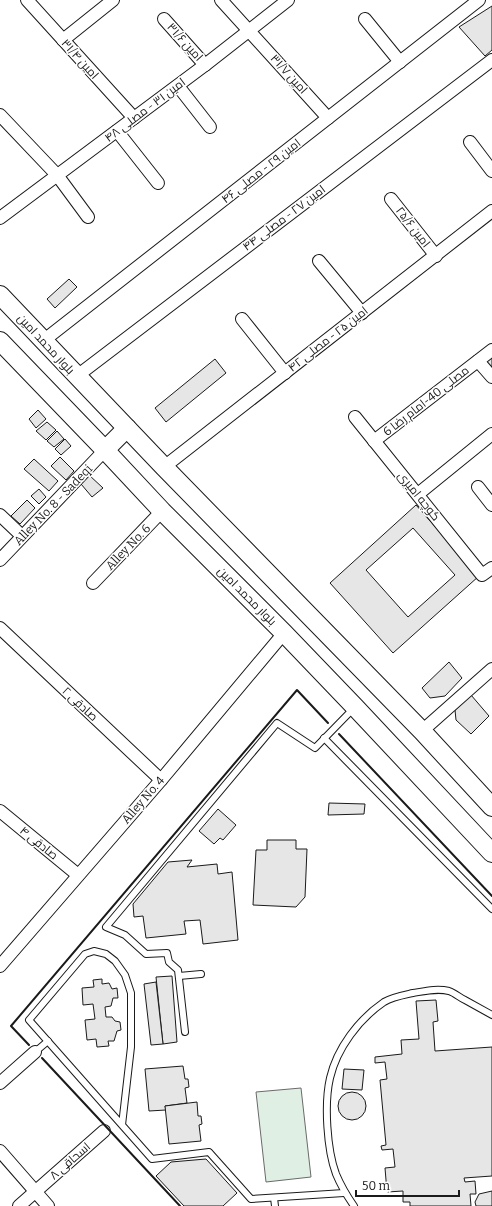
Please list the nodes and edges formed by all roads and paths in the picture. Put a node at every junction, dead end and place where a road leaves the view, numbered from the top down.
1 (27, 0) edge
2 (112, 0) edge
3 (221, 0) edge
4 (288, 0) edge
5 (479, 0) edge
6 (164, 19) dead end
7 (365, 19) dead end
8 (250, 31) junction
9 (63, 40) junction
10 (492, 60) edge
11 (400, 62) junction
12 (205, 65) junction
13 (178, 86) junction
14 (0, 114) edge
15 (134, 118) junction
16 (328, 118) junction
17 (210, 127) dead end
18 (117, 131) junction
19 (470, 142) dead end
20 (492, 171) edge
21 (57, 175) junction
22 (158, 183) dead end
23 (391, 199) dead end
24 (492, 211) edge
25 (88, 217) dead end
26 (0, 218) edge
27 (436, 256) junction
28 (319, 261) dead end
29 (0, 295) edge
30 (362, 313) junction
31 (242, 319) dead end
32 (0, 341) edge
33 (43, 341) junction
34 (492, 350) edge
35 (478, 361) junction
36 (285, 373) junction
37 (77, 376) junction
38 (492, 378) edge
39 (355, 417) dead end
40 (127, 428) junction
41 (492, 434) edge
42 (374, 441) junction
43 (105, 450) junction
44 (164, 467) junction
45 (478, 487) dead end
46 (418, 494) junction
47 (492, 505) edge
48 (162, 512) junction
49 (0, 515) edge
50 (22, 536) junction
51 (0, 560) edge
52 (487, 572) edge
53 (93, 583) dead end
54 (0, 628) edge
55 (284, 633) junction
56 (492, 669) edge
57 (355, 707) junction
58 (422, 731) junction
59 (324, 738) junction
60 (161, 780) junction
61 (492, 807) edge
62 (0, 812) edge
63 (492, 853) edge
64 (78, 875) junction
65 (492, 909) edge
66 (0, 966) edge
67 (201, 974) dead end
68 (179, 976) junction
69 (492, 1015) edge
70 (185, 1032) dead end
71 (48, 1041) junction
72 (35, 1052) joint
73 (0, 1083) edge
74 (122, 1125) junction
75 (104, 1131) dead end
76 (0, 1150) edge
77 (35, 1191) junction
78 (344, 1193) junction
79 (274, 1198) junction
80 (19, 1206) edge
81 (48, 1206) edge
82 (275, 1206) edge
83 (354, 1206) edge

1 - 9 street, امین ۳۱/۴
2 - 9 street
3 - 8 street, امین ۳۱/۷
4 - 8 street, امین ۳۱ - مصلی ۴۸
5 - 11 street, امین ۲۹ - مصلی ۴۶
6 - 12 street, امین ۳۱/۶
7 - 11 street
8 - 12 street, امین ۳۱ - مصلی ۴۸
8 - 16 street, امین ۳۱/۷
9 - 15 street, امین ۳۱/۴
10 - 37 street, امین ۲۷ - مصلی ۴۴
11 - 16 street, امین ۲۹ - مصلی ۴۶
12 - 13 street, امین ۳۱ - مصلی ۴۸
13 - 15 street, امین ۳۱ - مصلی ۴۸
13 - 17 street
14 - 21 street
15 - 18 street, امین ۳۱ - مصلی ۴۸
16 - 33 street, امین ۲۹ - مصلی ۴۶
18 - 21 street, امین ۳۱ - مصلی ۴۸
18 - 22 street
19 - 20 street
21 - 25 street
21 - 26 street, امین ۳۱ - مصلی ۴۸
23 - 27 street, امین ۲۵/۶
24 - 27 street, امین ۲۵ - مصلی ۴۲
27 - 30 street, امین ۲۵ - مصلی ۴۲
28 - 30 street
29 - 33 main road, بلوار محمد امین
30 - 36 street, امین ۲۵ - مصلی ۴۲
31 - 36 street
32 - 43 main road, بلوار محمد امین
33 - 37 main road, بلوار محمد امین
34 - 35 street, مصلی 40-امام رضا 6
35 - 38 street
35 - 42 street, مصلی 40-امام رضا 6
36 - 44 street, امین ۲۵ - مصلی ۴۲
37 - 40 main road, بلوار محمد امین
39 - 42 street, کوچه امیری
40 - 43 main road
40 - 44 main road, بلوار محمد امین
41 - 46 street
42 - 46 street, کوچه امیری
43 - 48 main road, بلوار محمد امین
43 - 50 street, Alley No. 8 - Sadeqi
44 - 58 main road, بلوار محمد امین
45 - 47 street
46 - 52 street, کوچه امیری
48 - 53 street, Alley No. 6
48 - 55 main road, بلوار محمد امین
49 - 50 street
50 - 51 street, Alley No. 8 - Sadeqi
54 - 60 street, صادقی ۲
55 - 57 main road, بلوار محمد امین
55 - 60 street, Alley No. 4
56 - 58 street
57 - 59 lane
57 - 63 main road, بلوار محمد امین
58 - 61 main road, بلوار محمد امین
59 - 65 lane
59 - 68 lane
60 - 64 street, Alley No. 4
62 - 64 street, صادقی ۴
64 - 66 street, Alley No. 4
67 - 68 lane
68 - 70 lane
69 - 78 lane
71 - 72 lane
71 - 74 lane
71 - 74 lane
72 - 73 street
74 - 79 lane
75 - 77 street, اسحاقی ۸
76 - 77 street
77 - 80 street, اسحاقی ۸
77 - 81 street
78 - 79 lane
78 - 83 lane
79 - 82 lane

